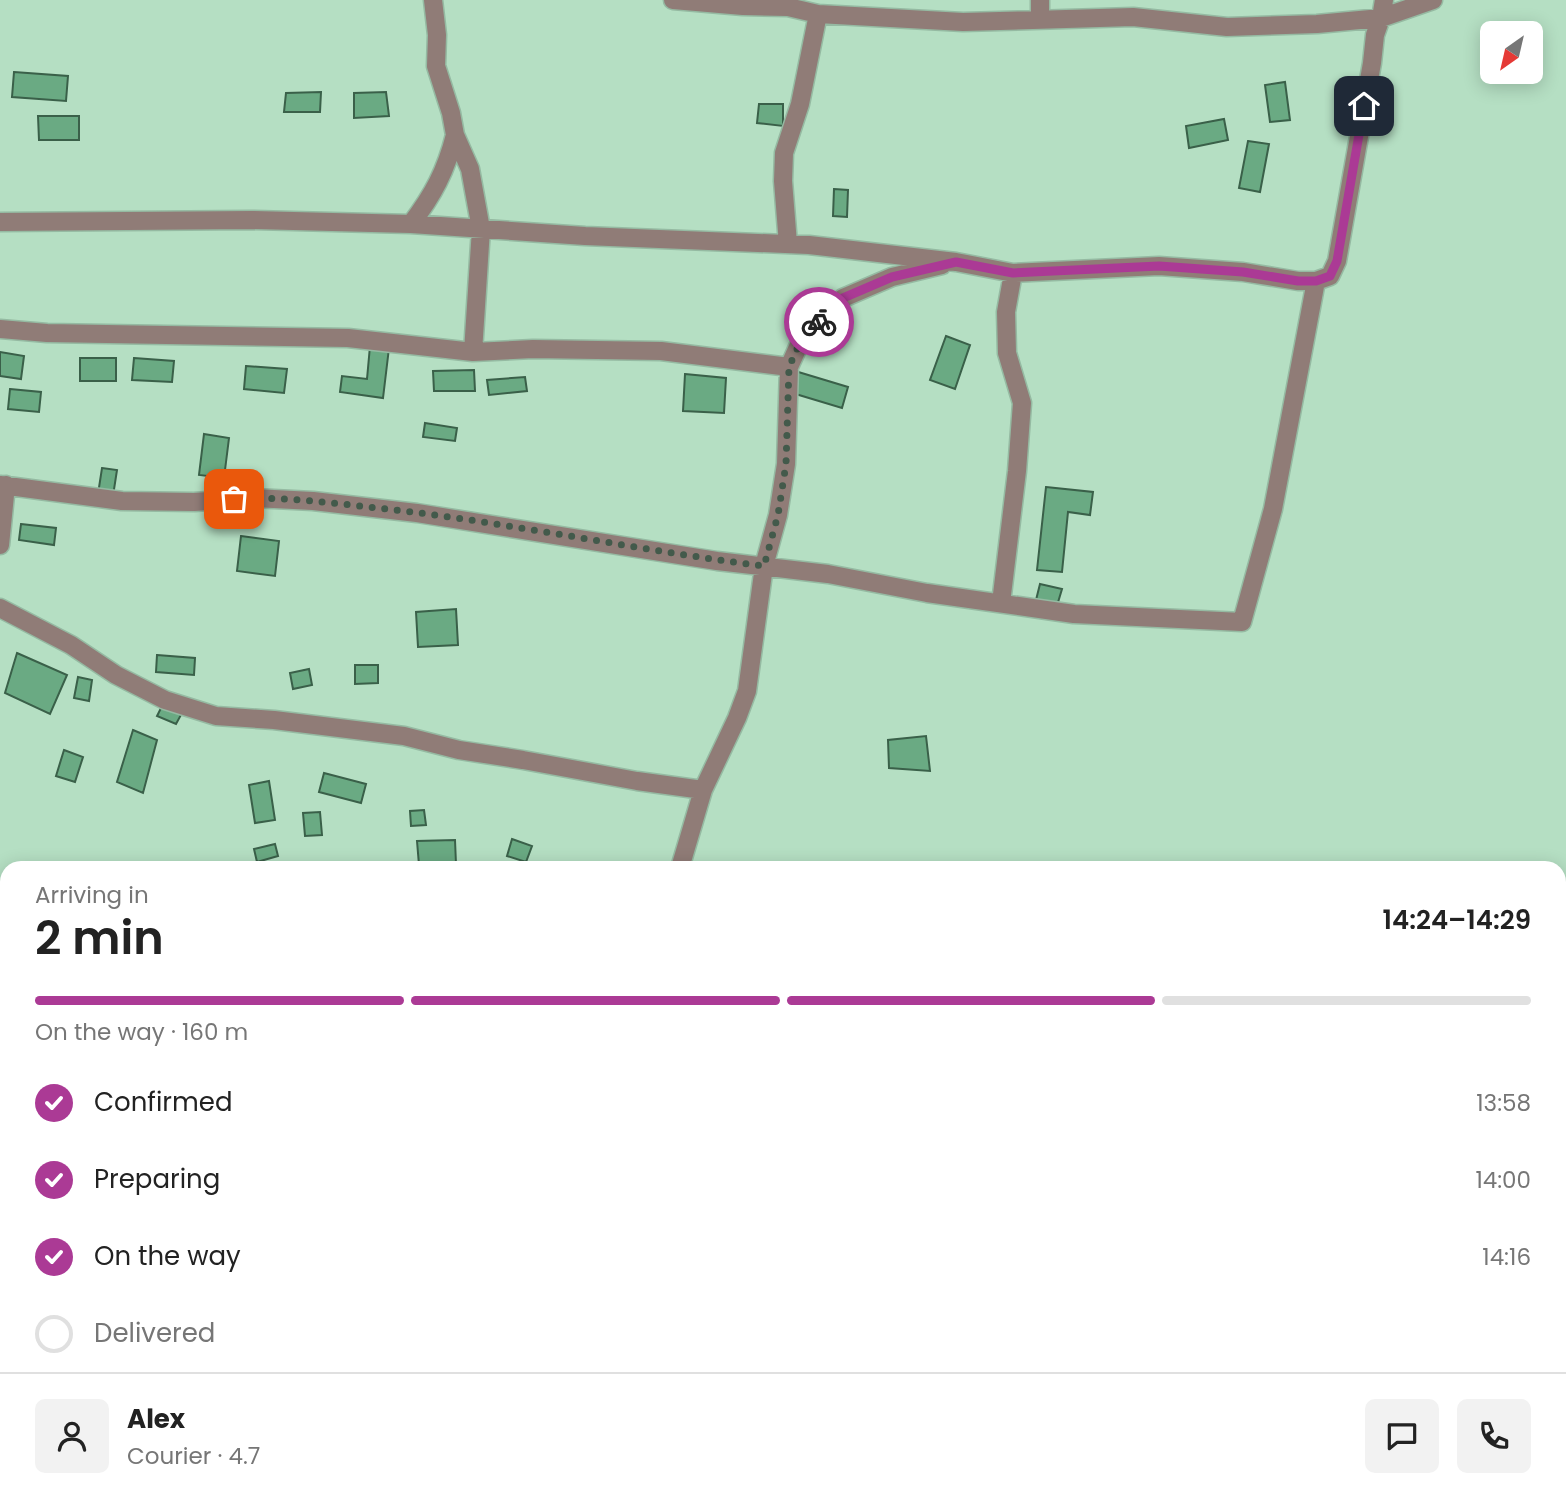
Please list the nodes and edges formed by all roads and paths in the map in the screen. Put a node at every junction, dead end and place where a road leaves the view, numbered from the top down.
1 (433, 0) edge
2 (673, 0) edge
3 (1040, 0) edge
4 (1433, 0) edge
5 (1383, 9) edge
6 (818, 14) junction
7 (1040, 19) junction
8 (455, 135) junction
9 (0, 222) edge
10 (411, 224) junction
11 (481, 229) junction
12 (788, 244) junction
13 (956, 262) junction
14 (1013, 273) junction
15 (1316, 281) junction
16 (0, 329) edge
17 (473, 352) junction
18 (789, 367) junction
19 (3, 485) edge
20 (0, 545) edge
21 (764, 566) junction
22 (1000, 603) junction
23 (0, 608) edge
24 (703, 790) junction
25 (682, 861) edge

1 - 8 street
2 - 6 street
3 - 7 street
4 - 5 street
5 - 7 street
5 - 15 street
6 - 7 street
6 - 12 street
8 - 10 street
8 - 11 street
9 - 10 street
10 - 11 street
11 - 12 street
11 - 17 street
12 - 13 street
13 - 14 street
13 - 18 street
14 - 15 street
14 - 22 street
15 - 22 street
16 - 17 street
17 - 18 street
18 - 21 street
19 - 20 street
19 - 21 street
21 - 22 street
21 - 24 street
23 - 24 street
24 - 25 street

